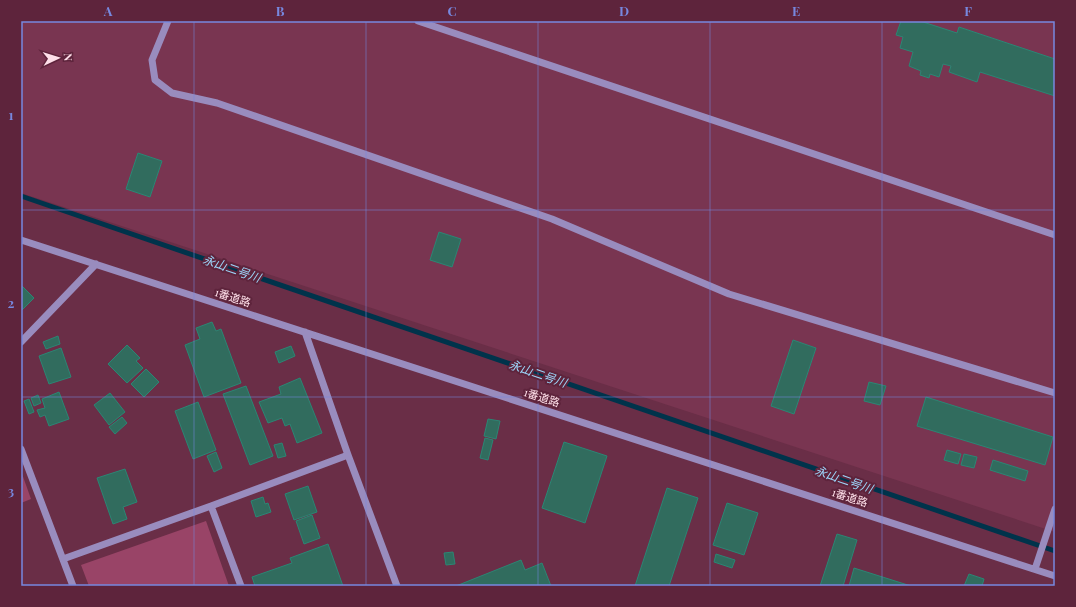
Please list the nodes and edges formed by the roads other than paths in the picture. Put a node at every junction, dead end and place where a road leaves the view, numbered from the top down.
1 (168, 21) edge
2 (418, 21) edge
3 (1055, 235) edge
4 (21, 240) edge
5 (96, 264) junction
6 (305, 332) junction
7 (21, 342) edge
8 (1055, 393) edge
9 (21, 449) edge
10 (348, 455) junction
11 (211, 506) junction
12 (1055, 509) edge
13 (63, 559) junction
14 (1035, 569) junction
15 (1055, 576) edge
16 (73, 586) edge
17 (241, 586) edge
18 (397, 586) edge

1 - 8 street
2 - 3 street
4 - 5 street, 1番道路
5 - 6 street, 1番道路
5 - 7 street
6 - 10 street
6 - 14 street, 1番道路
9 - 13 street
10 - 11 street
10 - 18 street
11 - 13 street
11 - 17 street
12 - 14 street
13 - 16 street
14 - 15 street, 1番道路

